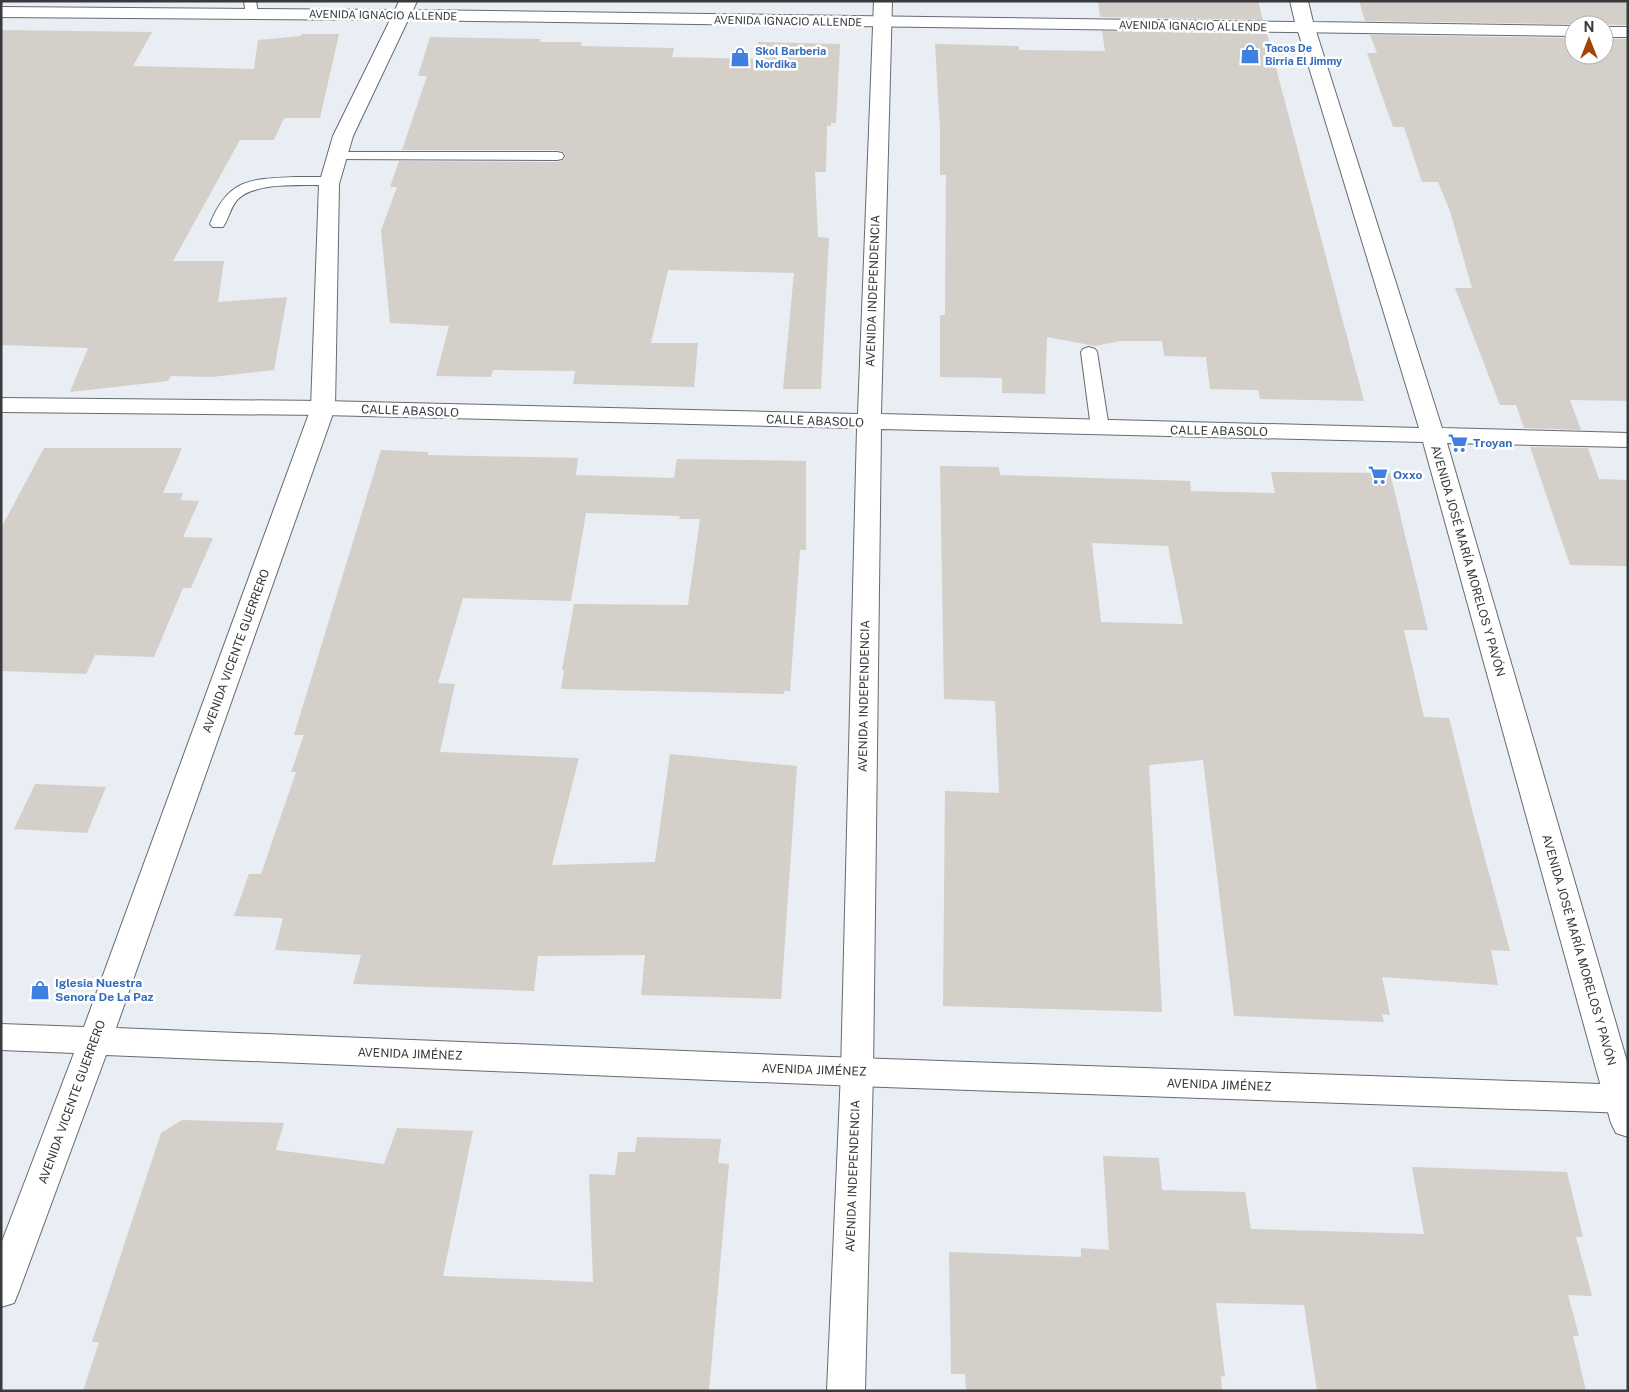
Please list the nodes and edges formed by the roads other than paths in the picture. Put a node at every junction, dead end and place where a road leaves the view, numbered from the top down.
1 (1299, 1) edge
2 (250, 7) edge
3 (406, 8) edge
4 (1, 12) edge
5 (883, 12) edge
6 (1306, 28) junction
7 (1564, 32) edge
8 (1614, 32) edge
9 (1628, 32) edge
10 (337, 156) junction
11 (557, 156) dead end
12 (330, 181) junction
13 (218, 224) dead end
14 (1089, 352) dead end
15 (1, 405) edge
16 (323, 408) junction
17 (869, 423) junction
18 (1100, 428) junction
19 (1433, 436) junction
20 (1628, 440) edge
21 (1, 1037) edge
22 (95, 1041) junction
23 (857, 1072) junction
24 (1625, 1107) edge
25 (1, 1291) edge
26 (846, 1391) edge

1 - 6 street, AVENIDA JOSÉ MARÍA MORELOS Y PAVÓN
2 - 3 street, AVENIDA IGNACIO ALLENDE
2 - 4 street, AVENIDA IGNACIO ALLENDE
3 - 5 street, AVENIDA IGNACIO ALLENDE
3 - 10 street, AVENIDA VICENTE GUERRERO
5 - 6 street, AVENIDA IGNACIO ALLENDE
5 - 17 street, AVENIDA INDEPENDENCIA
6 - 7 street, AVENIDA IGNACIO ALLENDE
6 - 19 street, AVENIDA JOSÉ MARÍA MORELOS Y PAVÓN
8 - 9 street
10 - 11 lane
10 - 12 street, AVENIDA VICENTE GUERRERO
12 - 13 lane
12 - 16 street, AVENIDA VICENTE GUERRERO
14 - 18 lane
15 - 16 street, CALLE ABASOLO
16 - 17 street, CALLE ABASOLO
16 - 22 street, AVENIDA VICENTE GUERRERO
17 - 18 street, CALLE ABASOLO
17 - 23 street, AVENIDA INDEPENDENCIA
18 - 19 street, CALLE ABASOLO
19 - 20 street, CALLE ABASOLO
19 - 24 street, AVENIDA JOSÉ MARÍA MORELOS Y PAVÓN
21 - 22 street, AVENIDA JIMÉNEZ
22 - 23 street, AVENIDA JIMÉNEZ
22 - 25 street, AVENIDA VICENTE GUERRERO
23 - 24 street, AVENIDA JIMÉNEZ
23 - 26 street, AVENIDA INDEPENDENCIA

